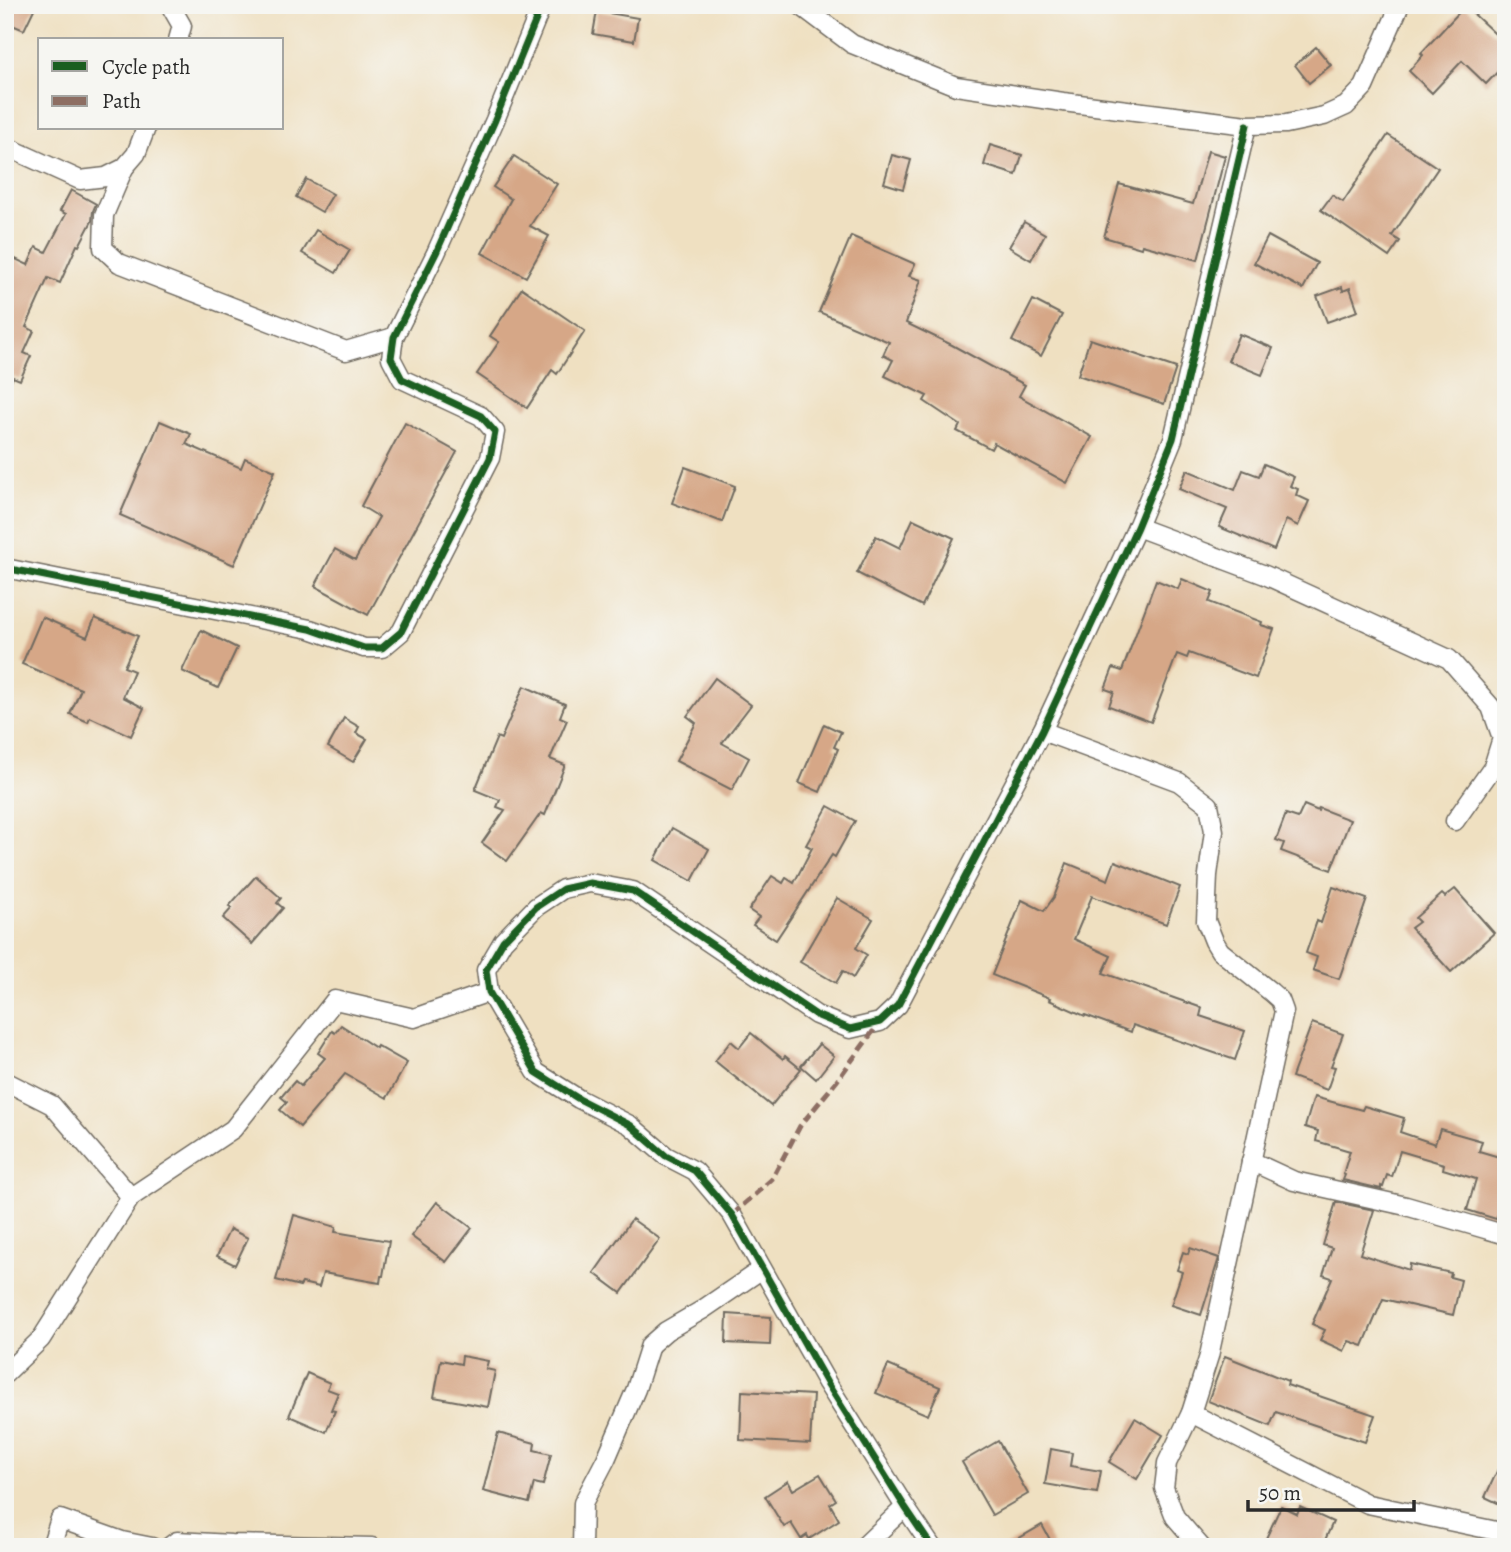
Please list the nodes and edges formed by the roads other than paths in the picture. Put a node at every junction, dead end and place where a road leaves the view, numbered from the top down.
1 (170, 5) edge
2 (542, 5) edge
3 (800, 5) edge
4 (1400, 5) edge
5 (178, 38) edge
6 (1247, 125) junction
7 (145, 130) edge
8 (5, 146) edge
9 (124, 168) junction
10 (394, 337) junction
11 (1137, 527) junction
12 (5, 568) edge
13 (1042, 731) junction
14 (1455, 821) dead end
15 (489, 992) junction
16 (5, 1081) edge
17 (1251, 1161) junction
18 (131, 1197) junction
19 (1506, 1235) edge
20 (762, 1269) junction
21 (5, 1374) edge
22 (1191, 1413) junction
23 (905, 1507) junction
24 (1506, 1533) edge
25 (51, 1547) edge
26 (152, 1547) edge
27 (169, 1547) edge
28 (372, 1547) edge
29 (582, 1547) edge
30 (863, 1547) edge
31 (932, 1547) edge
32 (1201, 1547) edge

1 - 5 street
2 - 10 street
3 - 6 street
4 - 6 street
6 - 11 street
7 - 9 street
8 - 9 street
9 - 10 street
10 - 12 street
11 - 13 street
11 - 14 street
13 - 15 street
13 - 17 street
15 - 18 street
15 - 20 street
16 - 18 street
17 - 19 street
17 - 22 street
18 - 21 street
20 - 23 street
20 - 29 street
22 - 24 street
22 - 32 street
23 - 30 street
23 - 31 street
25 - 26 street
27 - 28 street

